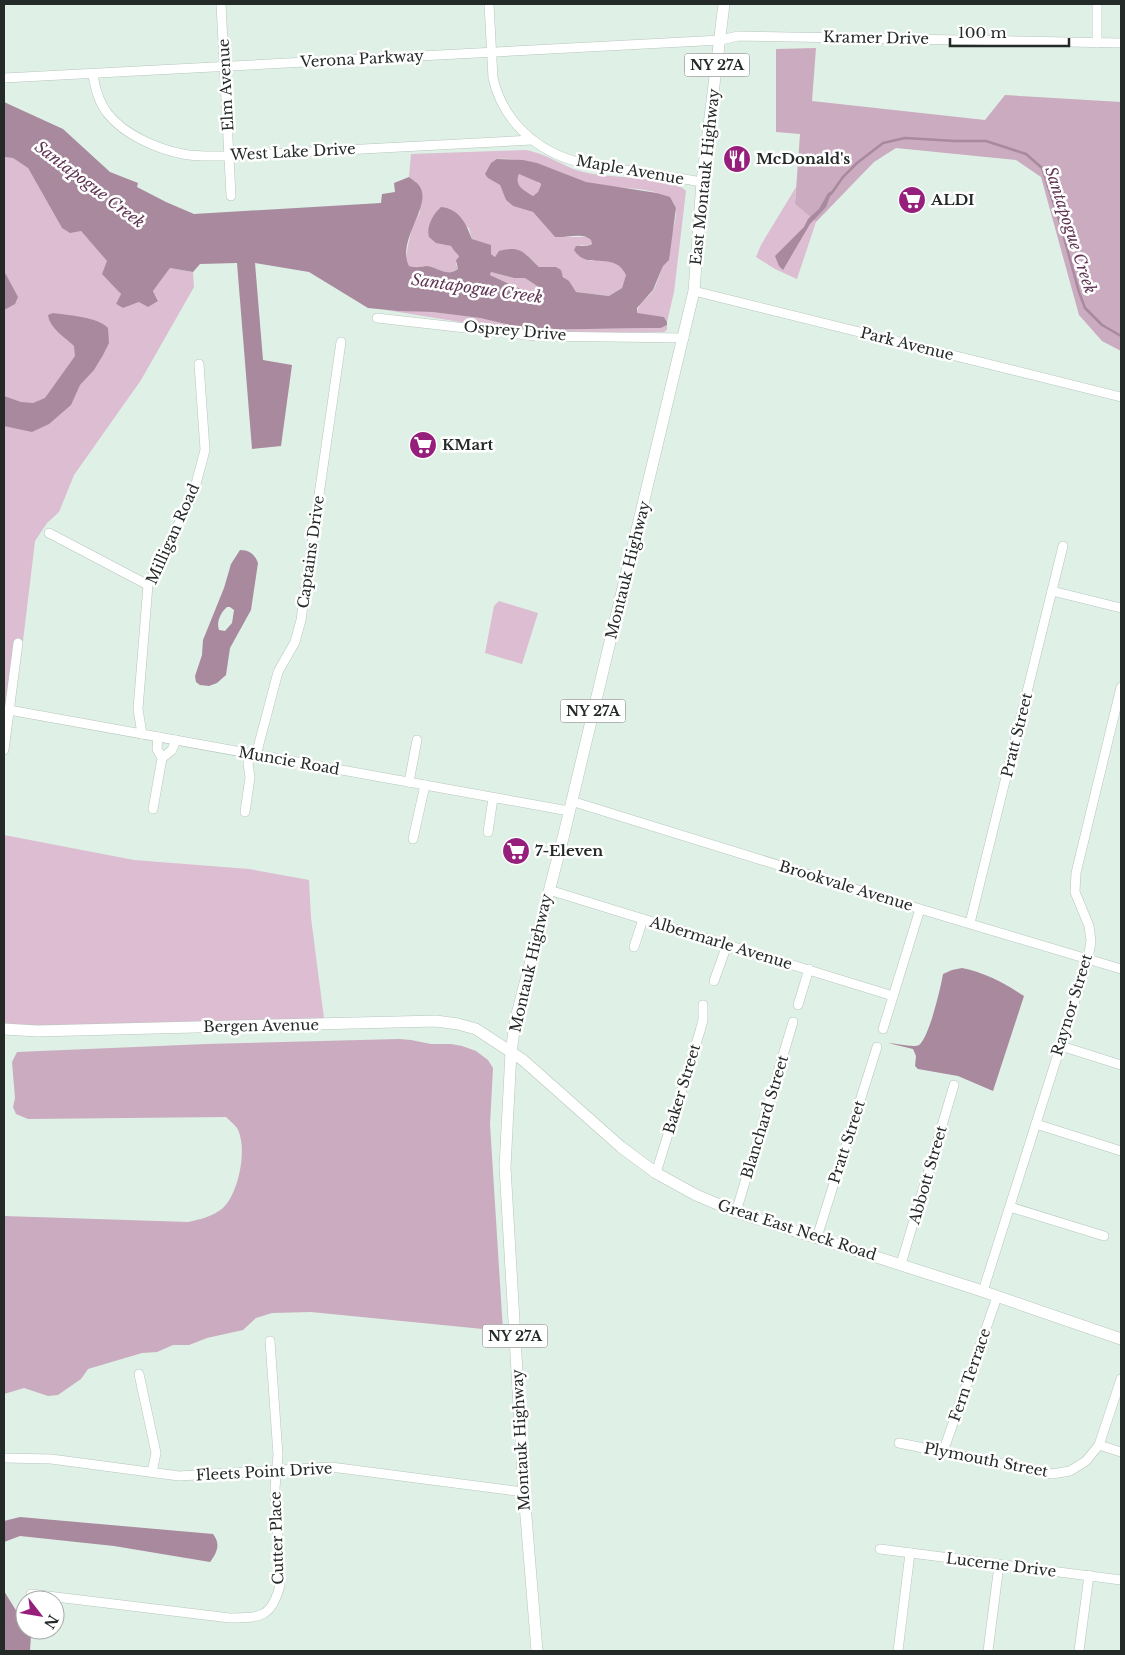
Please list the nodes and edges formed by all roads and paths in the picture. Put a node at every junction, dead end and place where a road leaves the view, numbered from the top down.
1 (221, 4) edge
2 (489, 4) edge
3 (724, 4) edge
4 (1097, 4) edge
5 (720, 40) junction
6 (1096, 43) junction
7 (1121, 43) edge
8 (491, 52) junction
9 (224, 66) junction
10 (93, 75) junction
11 (4, 78) edge
12 (532, 140) junction
13 (229, 156) junction
14 (702, 182) junction
15 (231, 196) dead end
16 (694, 291) junction
17 (377, 318) dead end
18 (684, 338) junction
19 (342, 342) dead end
20 (199, 364) dead end
21 (1121, 397) edge
22 (50, 533) dead end
23 (1063, 546) dead end
24 (148, 585) junction
25 (1052, 591) junction
26 (1121, 608) edge
27 (18, 643) dead end
28 (1121, 687) edge
29 (9, 710) junction
30 (142, 734) junction
31 (158, 737) junction
32 (176, 740) junction
33 (417, 740) dead end
34 (4, 750) edge
35 (253, 754) junction
36 (162, 758) junction
37 (409, 782) junction
38 (425, 785) junction
39 (493, 798) junction
40 (570, 806) junction
41 (153, 809) dead end
42 (245, 812) dead end
43 (488, 832) dead end
44 (413, 839) dead end
45 (549, 890) junction
46 (920, 909) junction
47 (643, 919) junction
48 (970, 923) junction
49 (727, 944) junction
50 (634, 947) dead end
51 (1088, 959) junction
52 (1121, 969) edge
53 (809, 970) junction
54 (714, 982) dead end
55 (893, 996) junction
56 (703, 1005) dead end
57 (798, 1005) dead end
58 (4, 1022) edge
59 (793, 1022) dead end
60 (4, 1029) edge
61 (883, 1029) dead end
62 (1061, 1046) junction
63 (877, 1047) dead end
64 (511, 1052) junction
65 (1121, 1065) edge
66 (954, 1085) dead end
67 (1036, 1124) junction
68 (1121, 1151) edge
69 (656, 1172) junction
70 (1010, 1207) junction
71 (736, 1212) junction
72 (1104, 1236) dead end
73 (817, 1237) junction
74 (901, 1264) junction
75 (983, 1291) junction
76 (997, 1297) junction
77 (1121, 1339) edge
78 (270, 1341) dead end
79 (139, 1374) dead end
80 (1121, 1379) edge
81 (899, 1443) dead end
82 (1099, 1445) junction
83 (943, 1452) junction
84 (1121, 1452) edge
85 (4, 1458) edge
86 (276, 1471) junction
87 (152, 1472) junction
88 (524, 1492) junction
89 (880, 1549) dead end
90 (910, 1553) junction
91 (999, 1565) junction
92 (1088, 1575) junction
93 (1121, 1580) edge
94 (65, 1598) edge
95 (537, 1651) edge
96 (898, 1651) edge
97 (988, 1651) edge
98 (1079, 1651) edge

1 - 9 street, Elm Avenue
2 - 8 street, Maple Avenue
3 - 5 main road, East Montauk Highway / NY 27A
4 - 6 street
5 - 6 street, Kramer Drive
5 - 8 street, Verona Parkway
5 - 14 main road, East Montauk Highway / NY 27A
6 - 7 street, Kramer Drive
8 - 9 street, Verona Parkway
8 - 12 street, Maple Avenue
9 - 10 street, Verona Parkway
9 - 13 street, Elm Avenue
10 - 11 street, Verona Parkway
10 - 13 street, West Lake Drive
12 - 13 street, West Lake Drive
12 - 14 street, Maple Avenue
13 - 15 street, Elm Avenue
14 - 16 main road, East Montauk Highway / NY 27A
16 - 18 main road, Montauk Highway / NY 27A
16 - 21 street, Park Avenue
17 - 18 street, Osprey Drive
18 - 40 main road, Montauk Highway / NY 27A
19 - 35 street, Captains Drive
20 - 24 street, Milligan Road
22 - 24 street
23 - 25 street, Pratt Street
24 - 30 street, Milligan Road
25 - 26 street
25 - 48 street, Pratt Street
27 - 29 street
28 - 51 street, Raynor Street
29 - 30 street, Muncie Road
29 - 34 street
30 - 31 street, Muncie Road
31 - 32 street, Muncie Road
31 - 36 street
32 - 35 street, Muncie Road
32 - 36 street
33 - 37 street
35 - 37 street, Muncie Road
35 - 42 street, Captains Drive
36 - 41 street
37 - 38 street, Muncie Road
38 - 39 street, Muncie Road
38 - 44 street
39 - 40 street, Muncie Road
39 - 43 street
40 - 45 main road, Montauk Highway / NY 27A
40 - 46 street, Brookvale Avenue
45 - 47 street, Albermarle Avenue
45 - 64 main road, Montauk Highway / NY 27A
46 - 48 street, Brookvale Avenue
46 - 55 street
47 - 49 street, Albermarle Avenue
47 - 50 street
48 - 51 street, Brookvale Avenue
49 - 53 street, Albermarle Avenue
49 - 54 street
51 - 52 street, Brookvale Avenue
51 - 62 street, Raynor Street
53 - 55 street, Albermarle Avenue
53 - 57 street
55 - 61 street
56 - 69 street, Baker Street
58 - 60 street
59 - 71 street, Blanchard Street
60 - 64 main road, Bergen Avenue
62 - 65 street
62 - 67 street, Raynor Street
63 - 73 street, Pratt Street
64 - 69 main road, Great East Neck Road
64 - 88 main road, Montauk Highway / NY 27A
66 - 74 street, Abbott Street
67 - 68 street
67 - 70 street, Raynor Street
69 - 71 main road, Great East Neck Road
70 - 72 street
70 - 75 street, Raynor Street
71 - 73 main road, Great East Neck Road
73 - 74 main road, Great East Neck Road
74 - 75 main road, Great East Neck Road
75 - 76 main road, Great East Neck Road
76 - 77 main road, Great East Neck Road
76 - 83 street, Fern Terrace
78 - 86 street, Cutter Place
79 - 87 street
80 - 82 street
81 - 83 street, Plymouth Street
82 - 83 street, Plymouth Street
82 - 84 street
85 - 87 street, Fleets Point Drive
86 - 87 street, Fleets Point Drive
86 - 88 street, Fleets Point Drive
86 - 94 street, Cutter Place
88 - 95 main road, Montauk Highway / NY 27A
89 - 90 street, Lucerne Drive
90 - 91 street, Lucerne Drive
90 - 96 street
91 - 92 street, Lucerne Drive
91 - 97 street
92 - 93 street, Lucerne Drive
92 - 98 street

